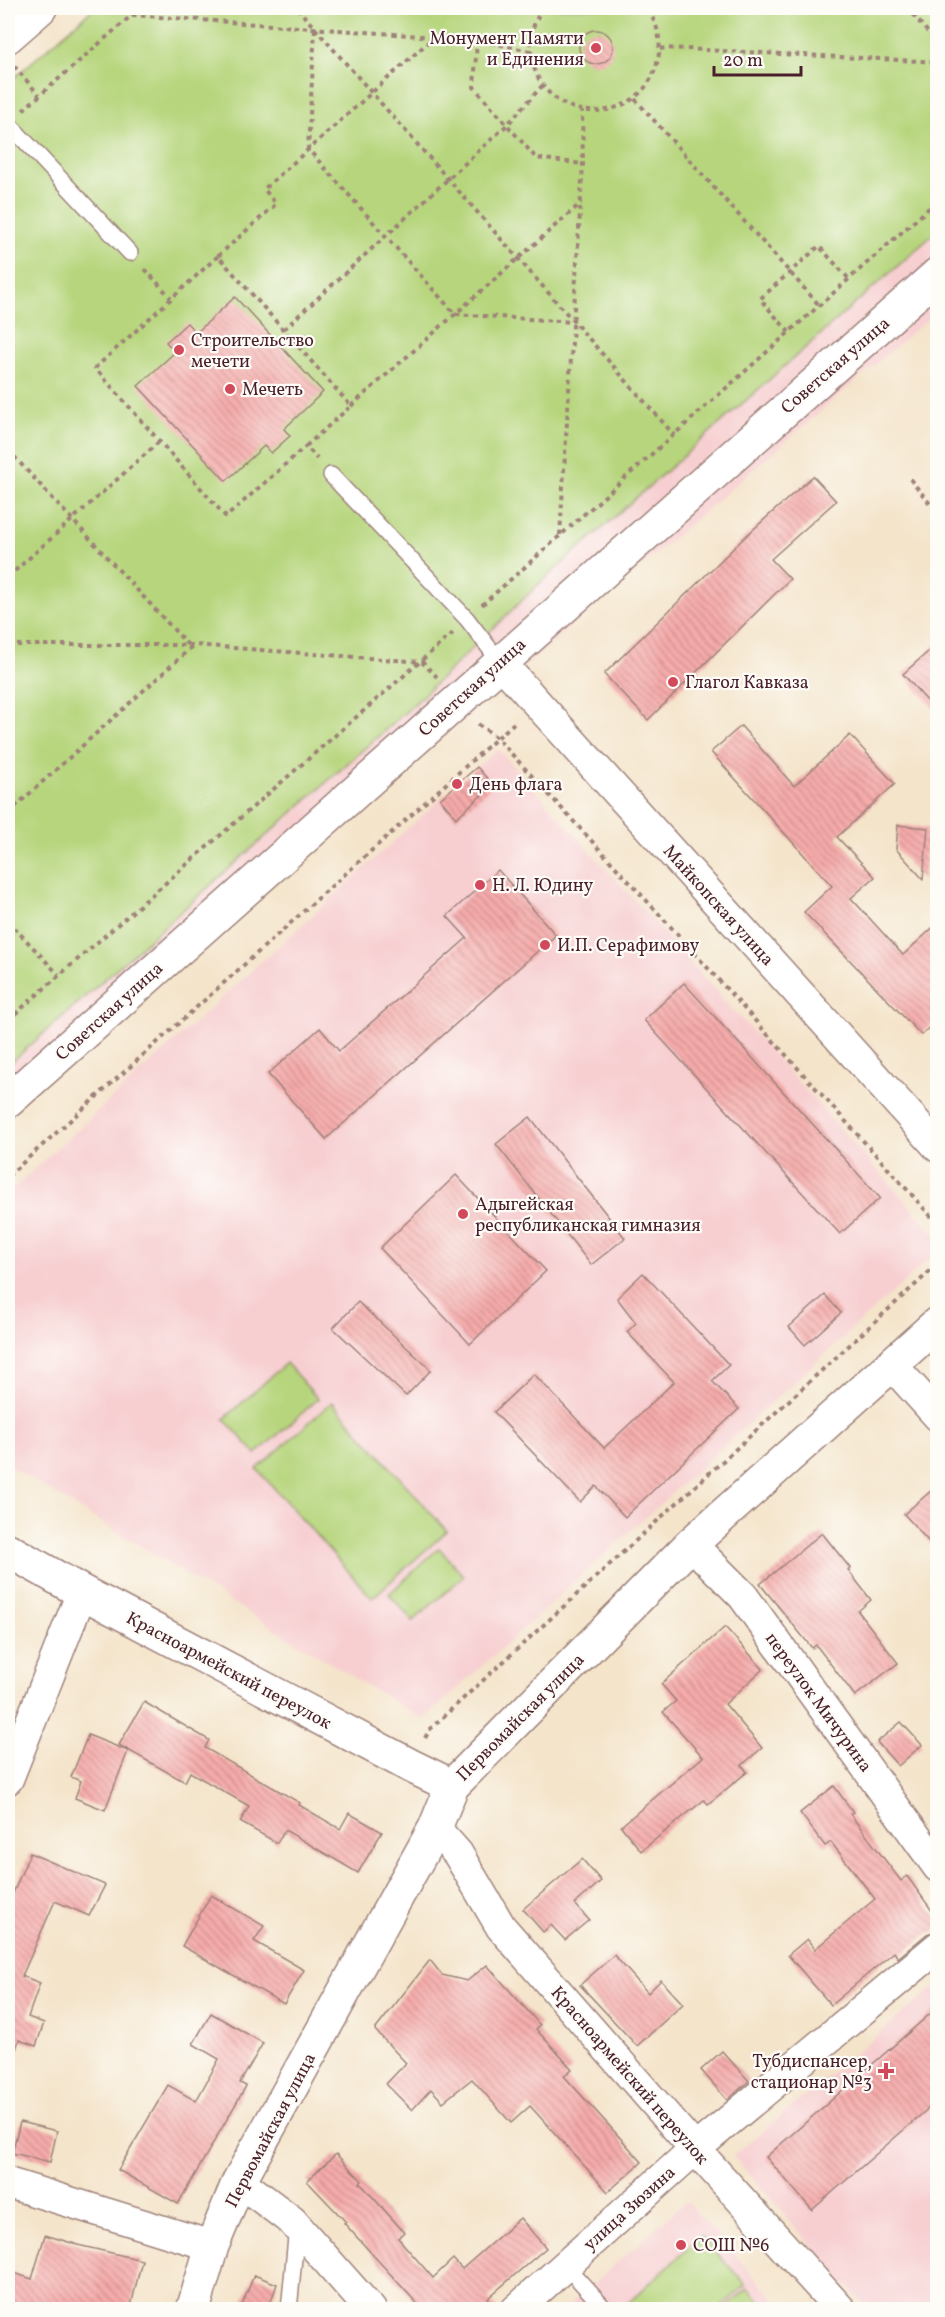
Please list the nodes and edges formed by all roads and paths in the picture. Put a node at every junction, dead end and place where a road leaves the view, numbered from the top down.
1 (40, 8) edge
2 (140, 8) edge
3 (297, 8) edge
4 (544, 8) edge
5 (646, 8) edge
6 (907, 8) edge
7 (132, 15) junction
8 (315, 28) junction
9 (8, 36) edge
10 (435, 36) junction
11 (477, 40) junction
12 (938, 44) edge
13 (660, 50) junction
14 (530, 51) junction
15 (8, 59) edge
16 (938, 62) edge
17 (543, 86) junction
18 (372, 92) junction
19 (39, 95) junction
20 (635, 99) junction
21 (582, 111) junction
22 (8, 123) edge
23 (507, 125) junction
24 (308, 149) junction
25 (583, 164) junction
26 (448, 179) junction
27 (938, 200) edge
28 (581, 202) junction
29 (385, 236) junction
30 (130, 253) joint
31 (218, 256) junction
32 (517, 259) junction
33 (790, 272) junction
34 (938, 274) edge
35 (849, 279) junction
36 (171, 298) junction
37 (819, 305) junction
38 (455, 314) junction
39 (573, 321) junction
40 (284, 329) junction
41 (789, 332) junction
42 (351, 406) junction
43 (674, 435) junction
44 (160, 441) junction
45 (306, 446) junction
46 (8, 450) edge
47 (331, 475) joint
48 (910, 479) dead end
49 (936, 511) dead end
50 (72, 519) junction
51 (560, 536) junction
52 (8, 577) edge
53 (467, 619) junction
54 (8, 645) edge
55 (191, 645) junction
56 (422, 662) junction
57 (500, 662) junction
58 (436, 677) dead end
59 (518, 720) dead end
60 (475, 722) dead end
61 (496, 737) junction
62 (8, 813) edge
63 (8, 921) edge
64 (59, 975) junction
65 (8, 1020) edge
66 (8, 1101) edge
67 (938, 1147) edge
68 (8, 1176) edge
69 (938, 1224) edge
70 (938, 1264) edge
71 (938, 1323) edge
72 (892, 1366) junction
73 (938, 1416) edge
74 (691, 1544) junction
75 (8, 1550) edge
76 (82, 1592) junction
77 (425, 1738) dead end
78 (8, 1779) edge
79 (452, 1786) junction
80 (435, 1828) junction
81 (938, 1868) edge
82 (938, 1947) edge
83 (695, 2149) junction
84 (239, 2181) junction
85 (8, 2183) edge
86 (297, 2227) junction
87 (212, 2246) junction
88 (565, 2265) junction
89 (193, 2310) edge
90 (289, 2310) edge
91 (371, 2310) edge
92 (516, 2310) edge
93 (606, 2310) edge
94 (841, 2310) edge

1 - 9 street
2 - 7 path
3 - 8 path
4 - 14 path
5 - 13 path
6 - 12 path
7 - 8 path
7 - 19 path
8 - 10 path
8 - 18 path
8 - 24 path
10 - 11 path
10 - 18 path
11 - 14 path
11 - 23 path
13 - 16 path
13 - 20 path
14 - 17 path
15 - 19 path
17 - 21 path
17 - 23 path
18 - 24 path
18 - 26 path
19 - 22 path
20 - 21 path
20 - 33 path
21 - 25 path
22 - 30 lane
23 - 25 path
23 - 26 path
24 - 29 path
24 - 31 path
25 - 28 path
26 - 29 path
26 - 32 path
27 - 35 path
28 - 32 path
28 - 39 path
29 - 38 path
29 - 40 path
30 - 36 path
31 - 36 path
31 - 40 path
32 - 38 path
32 - 39 path
33 - 35 path
33 - 37 path
33 - 41 path
34 - 57 street, Советская улица
35 - 37 path
36 - 44 path
37 - 41 path
38 - 39 path
38 - 42 path
39 - 43 path
39 - 51 path
40 - 42 path
41 - 43 path
42 - 45 path
43 - 51 path
44 - 45 path
44 - 50 path
45 - 47 path
46 - 50 path
47 - 53 lane
48 - 49 path
50 - 52 path
50 - 55 path
51 - 53 path
53 - 56 path
53 - 57 lane
54 - 55 path
55 - 56 path
55 - 62 path
56 - 58 path
56 - 64 path
57 - 66 street, Советская улица
57 - 67 street, Майкопская улица
59 - 61 path
60 - 61 path
61 - 68 path
61 - 69 path
63 - 64 path
64 - 65 path
70 - 77 path
71 - 72 street, Первомайская улица
72 - 73 street
72 - 74 street, Первомайская улица
74 - 79 street, Первомайская улица
74 - 81 street, переулок Мичурина
75 - 76 street, Красноармейский переулок
76 - 78 street
76 - 79 street, Красноармейский переулок
79 - 80 street, Первомайская улица
80 - 83 street, Красноармейский переулок
80 - 84 street, Первомайская улица
82 - 83 street, улица Зюзина
83 - 88 street, улица Зюзина
83 - 94 street, Красноармейский переулок
84 - 86 street
84 - 87 street, Первомайская улица
85 - 87 street
86 - 90 lane
86 - 91 street
87 - 89 street, Первомайская улица
88 - 92 street, улица Зюзина
88 - 93 lane

